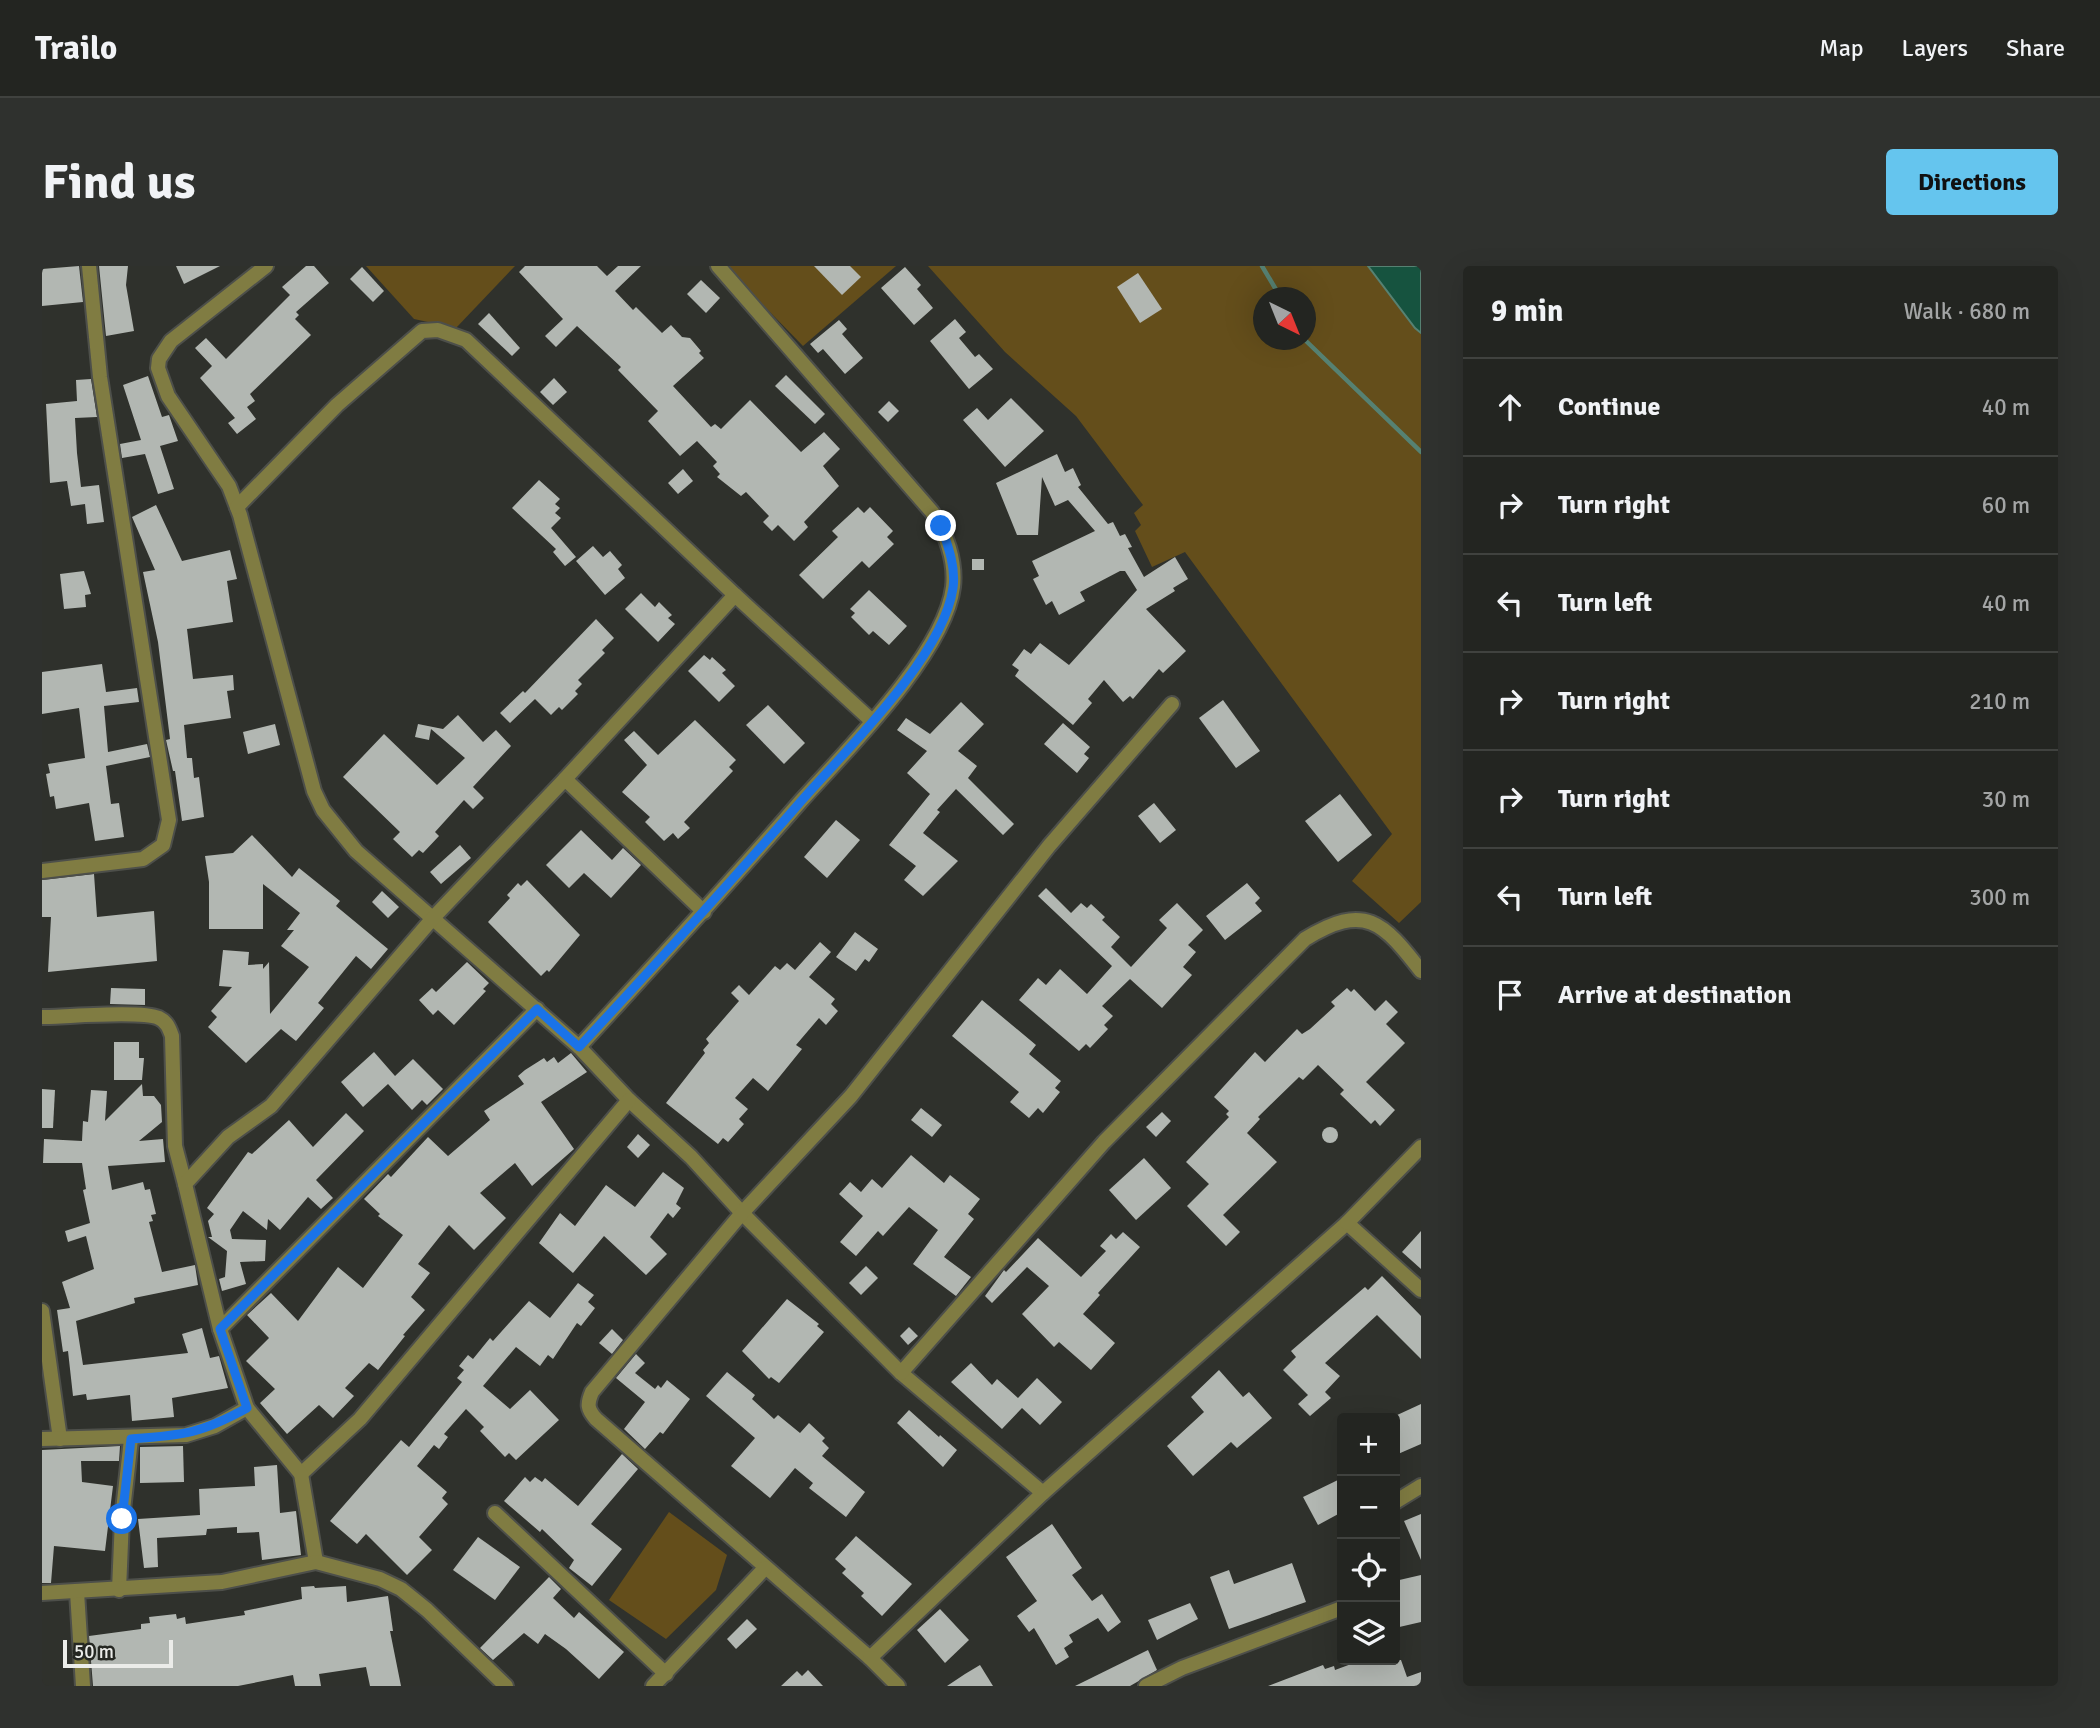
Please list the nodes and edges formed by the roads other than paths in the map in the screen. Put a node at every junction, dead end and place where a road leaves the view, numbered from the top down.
1 (89, 266) edge
2 (266, 266) edge
3 (718, 266) edge
4 (237, 507) junction
5 (735, 595) junction
6 (1172, 704) dead end
7 (872, 721) junction
8 (565, 779) junction
9 (42, 872) edge
10 (704, 912) junction
11 (433, 918) junction
12 (1421, 971) edge
13 (537, 1009) junction
14 (42, 1017) edge
15 (579, 1047) junction
16 (629, 1100) junction
17 (1421, 1147) edge
18 (186, 1184) junction
19 (742, 1213) junction
20 (1347, 1223) junction
21 (1421, 1290) edge
22 (42, 1311) edge
23 (220, 1329) junction
24 (901, 1373) junction
25 (247, 1408) junction
26 (42, 1439) edge
27 (60, 1439) junction
28 (131, 1439) junction
29 (301, 1474) junction
30 (1421, 1486) edge
31 (1043, 1493) junction
32 (1400, 1500) edge
33 (495, 1513) dead end
34 (316, 1562) junction
35 (765, 1568) junction
36 (119, 1590) junction
37 (77, 1592) junction
38 (42, 1593) edge
39 (1337, 1610) edge
40 (870, 1658) junction
41 (666, 1674) junction
42 (83, 1686) edge
43 (506, 1686) edge
44 (653, 1686) edge
45 (898, 1686) edge
46 (1146, 1686) edge

1 - 9 street
2 - 4 street
3 - 7 street
4 - 5 street
4 - 11 street
5 - 7 street
5 - 8 street
6 - 19 street
7 - 10 street
8 - 10 street
8 - 11 street
10 - 15 street
11 - 13 street
11 - 18 street
12 - 24 street
13 - 15 street
13 - 23 street
14 - 18 street
15 - 16 street
16 - 19 street
16 - 29 street
17 - 20 street
18 - 23 street
19 - 24 street
19 - 35 street
20 - 21 street
20 - 31 street
22 - 27 street
23 - 25 street
24 - 31 street
25 - 28 street
25 - 29 street
26 - 27 street
27 - 28 street
28 - 36 street
29 - 34 street
30 - 32 street
31 - 40 street
33 - 41 street
34 - 36 street
34 - 43 street
35 - 40 street
35 - 41 street
36 - 37 street
37 - 38 street
37 - 42 street
39 - 46 street
40 - 45 street
41 - 44 street

